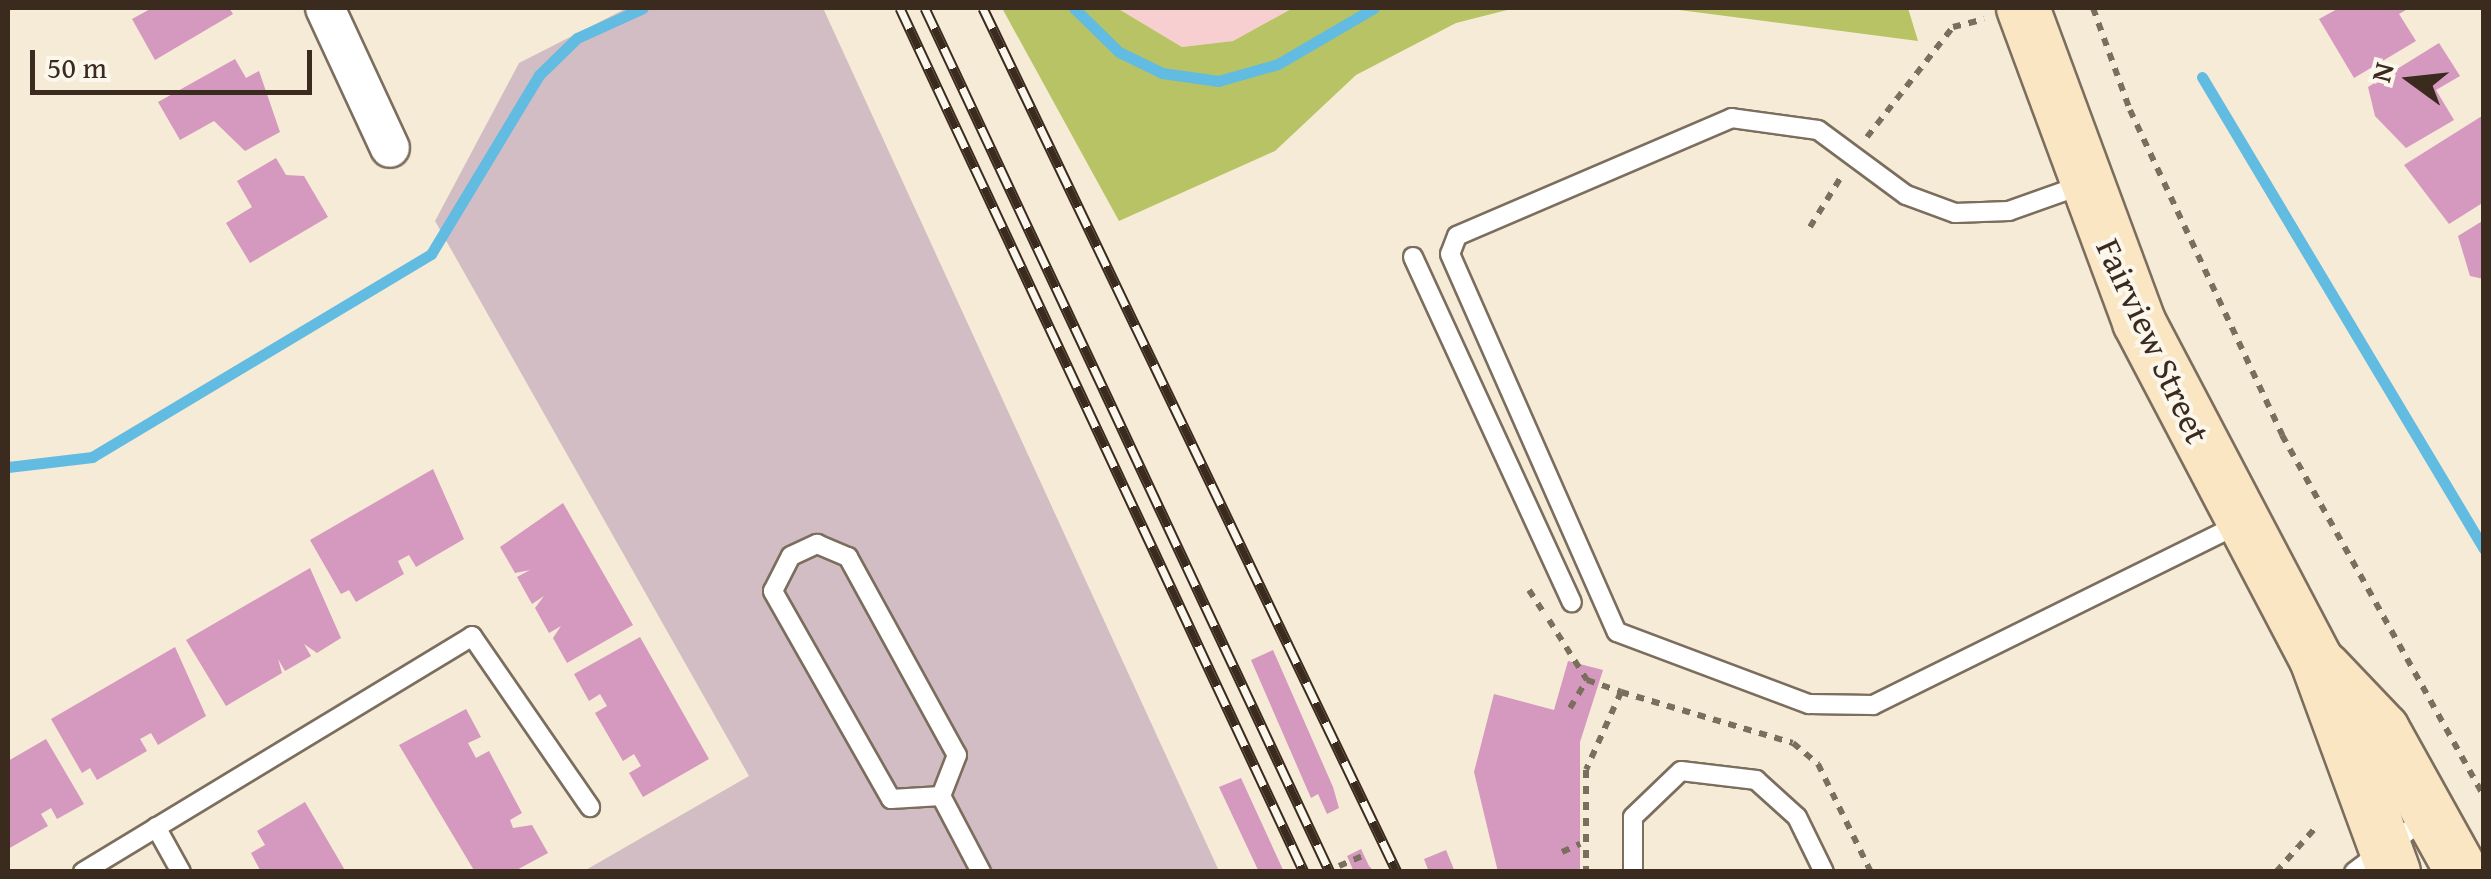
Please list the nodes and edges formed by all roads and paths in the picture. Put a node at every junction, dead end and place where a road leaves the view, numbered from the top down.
1 (325, 8) edge
2 (2023, 8) edge
3 (2094, 8) edge
4 (390, 148) dead end
5 (1856, 153) junction
6 (2082, 185) junction
7 (1810, 227) dead end
8 (1413, 257) dead end
9 (2241, 524) junction
10 (1530, 590) dead end
11 (1572, 602) dead end
12 (2316, 660) junction
13 (1587, 680) junction
14 (1570, 708) dead end
15 (941, 796) junction
16 (2484, 796) edge
17 (590, 806) dead end
18 (2432, 814) junction
19 (2317, 826) dead end
20 (156, 827) junction
21 (1580, 844) junction
22 (1562, 852) dead end
23 (1363, 856) dead end
24 (2377, 864) edge
25 (1339, 866) dead end
26 (975, 869) edge
27 (83, 872) edge
28 (180, 872) edge
29 (1586, 872) edge
30 (1634, 872) edge
31 (1824, 872) edge
32 (2276, 872) edge
33 (2462, 872) edge

1 - 4 street
2 - 5 path
2 - 6 main road, Fairview Street
3 - 16 path
5 - 6 lane
5 - 7 path
5 - 9 lane
6 - 9 main road, Fairview Street
8 - 11 lane
9 - 12 main road, Fairview Street
10 - 13 path
12 - 18 main road, Fairview Street
12 - 24 main road, Fairview Street
13 - 14 path
13 - 21 path
15 - 15 lane
15 - 26 lane
17 - 20 lane
18 - 24 lane
18 - 33 main road, Fairview Street
19 - 32 path
20 - 27 lane
20 - 28 lane
21 - 22 path
21 - 29 path
23 - 25 path
30 - 31 lane

